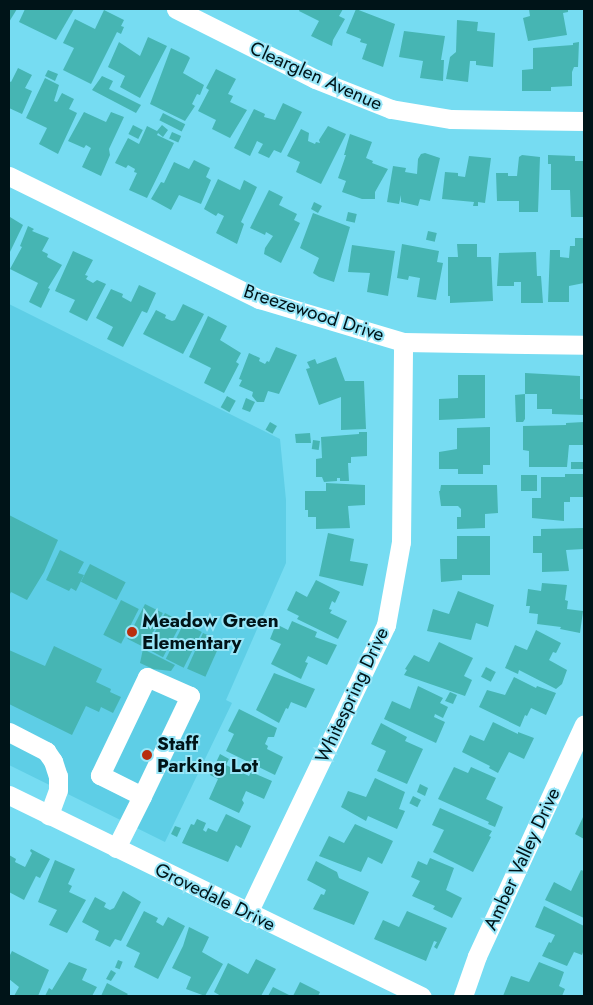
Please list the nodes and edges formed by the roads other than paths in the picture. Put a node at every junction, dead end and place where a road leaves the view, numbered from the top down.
1 (176, 9) edge
2 (584, 121) edge
3 (9, 176) edge
4 (403, 342) junction
5 (584, 345) edge
6 (584, 724) edge
7 (9, 732) edge
8 (9, 795) edge
9 (142, 796) junction
10 (49, 815) junction
11 (116, 848) junction
12 (248, 913) junction
13 (422, 996) edge
14 (463, 996) edge

1 - 2 street, Clearglen Avenue
3 - 4 street, Breezewood Drive
4 - 5 street, Breezewood Drive
4 - 12 street, Whitespring Drive
6 - 14 street, Amber Valley Drive
7 - 10 street
8 - 10 street, Grovedale Drive
9 - 9 street
9 - 11 street
10 - 11 street, Grovedale Drive
11 - 12 street, Grovedale Drive
12 - 13 street, Grovedale Drive

